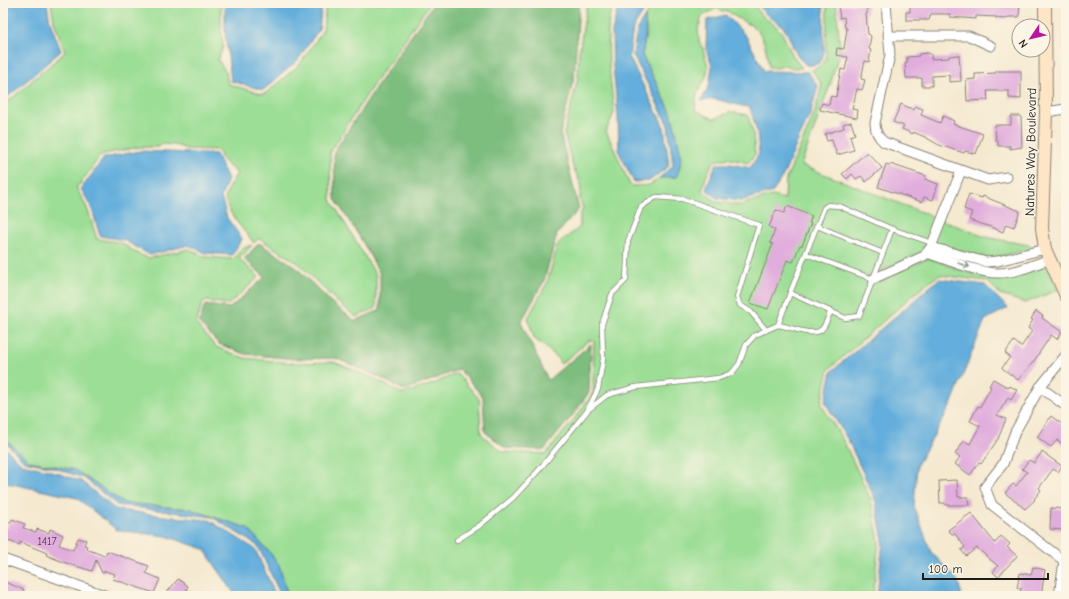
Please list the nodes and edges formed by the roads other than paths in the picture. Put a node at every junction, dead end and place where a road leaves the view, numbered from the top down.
1 (886, 3) edge
2 (1045, 3) edge
3 (888, 36) junction
4 (991, 46) dead end
5 (1066, 109) edge
6 (1046, 112) junction
7 (961, 171) junction
8 (1007, 177) dead end
9 (817, 226) junction
10 (892, 229) junction
11 (930, 248) junction
12 (883, 253) junction
13 (806, 254) junction
14 (1047, 254) junction
15 (1018, 256) junction
16 (1022, 269) junction
17 (873, 279) junction
18 (790, 293) junction
19 (1066, 296) edge
20 (830, 312) junction
21 (778, 325) junction
22 (766, 330) junction
23 (1066, 355) edge
24 (1040, 387) junction
25 (1066, 406) edge
26 (588, 410) junction
27 (457, 540) dead end
28 (3, 559) edge
29 (1065, 560) edge
30 (107, 596) edge
31 (1059, 596) edge

1 - 3 street
2 - 6 street, Natures Way Boulevard
3 - 4 street
3 - 7 street
5 - 6 street
6 - 14 street, Natures Way Boulevard
7 - 8 street
7 - 11 street
9 - 10 lane
9 - 12 lane
9 - 13 lane
10 - 11 lane
10 - 12 lane
11 - 15 street
11 -> 16 street
11 - 17 street
12 - 17 lane
13 - 17 lane
13 - 18 lane
14 - 15 street
14 - 16 street
14 - 19 street, Natures Way Boulevard
15 - 16 street
17 - 20 lane
18 - 20 lane
18 - 21 lane
20 - 21 lane
21 - 22 lane
22 - 26 lane
22 - 26 lane
23 - 24 street
24 - 25 street
24 - 29 street
26 - 27 lane
28 - 30 street
29 - 31 street

